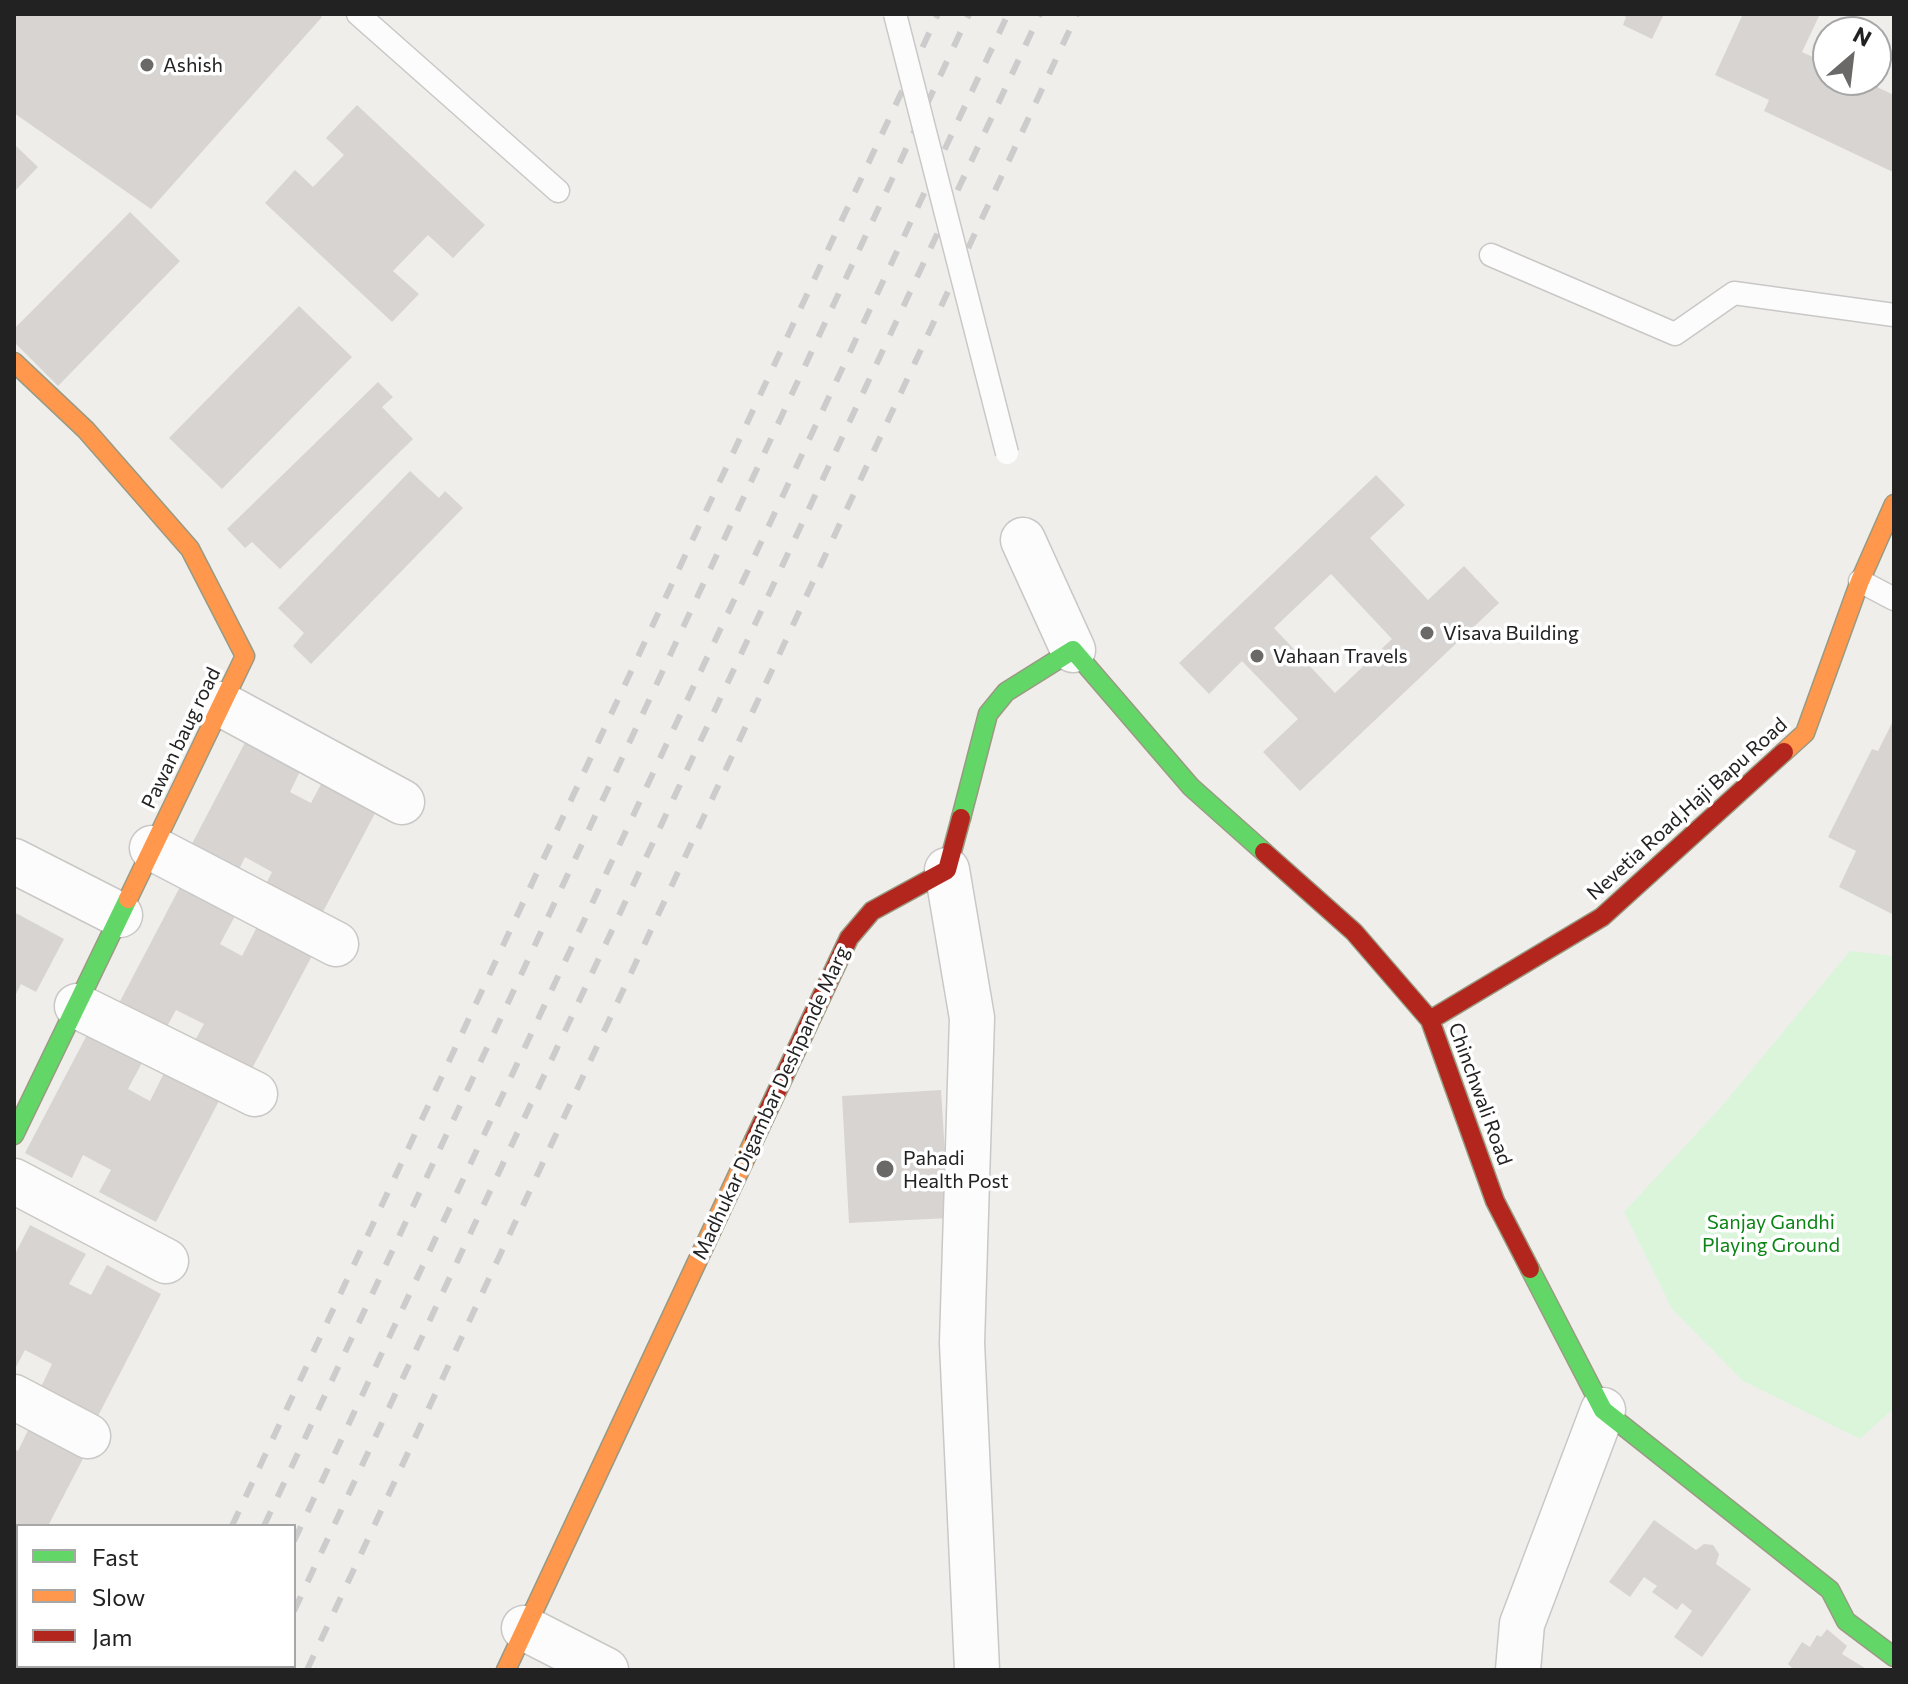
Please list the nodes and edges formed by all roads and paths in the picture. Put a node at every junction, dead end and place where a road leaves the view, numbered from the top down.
1 (358, 14) edge
2 (895, 14) edge
3 (558, 191) dead end
4 (1491, 255) dead end
5 (1894, 315) edge
6 (14, 362) edge
7 (1007, 453) dead end
8 (1894, 504) edge
9 (1023, 540) dead end
10 (1860, 581) junction
11 (1894, 599) edge
12 (1073, 650) junction
13 (221, 704) junction
14 (402, 802) dead end
15 (152, 848) junction
16 (14, 861) edge
17 (947, 870) junction
18 (120, 915) junction
19 (336, 944) dead end
20 (77, 1006) junction
21 (1430, 1020) junction
22 (255, 1094) dead end
23 (14, 1135) edge
24 (14, 1181) edge
25 (166, 1261) dead end
26 (14, 1397) edge
27 (1603, 1410) junction
28 (88, 1436) dead end
29 (1830, 1590) junction
30 (1852, 1595) dead end
31 (524, 1628) junction
32 (1894, 1657) edge
33 (506, 1670) edge
34 (606, 1670) edge
35 (977, 1670) edge
36 (1518, 1670) edge

1 - 3 lane
2 - 7 lane, bridge
4 - 5 lane
6 - 13 street, Pawan baug road
8 - 10 street, Nevetia Road,Haji Bapu Road
9 - 12 street
10 - 11 lane
10 - 21 street, Nevetia Road,Haji Bapu Road
12 - 17 street
12 - 21 street, Chinchwali Road
13 - 14 street
13 - 15 street, Pawan baug road
15 - 18 street, Pawan baug road
15 - 19 street
16 - 18 street
17 - 31 street, Madhukar Digambar Deshpande Marg
17 - 35 street
18 - 20 street, Pawan baug road
20 - 22 street
20 - 23 street, Pawan baug road
21 - 27 street, Chinchwali Road
24 - 25 street
26 - 28 street
27 - 29 street, Chinchwali Road
27 - 36 street
29 - 30 street
29 - 32 street, Chinchwali Road
31 - 33 street, Madhukar Digambar Deshpande Marg
31 - 34 street

